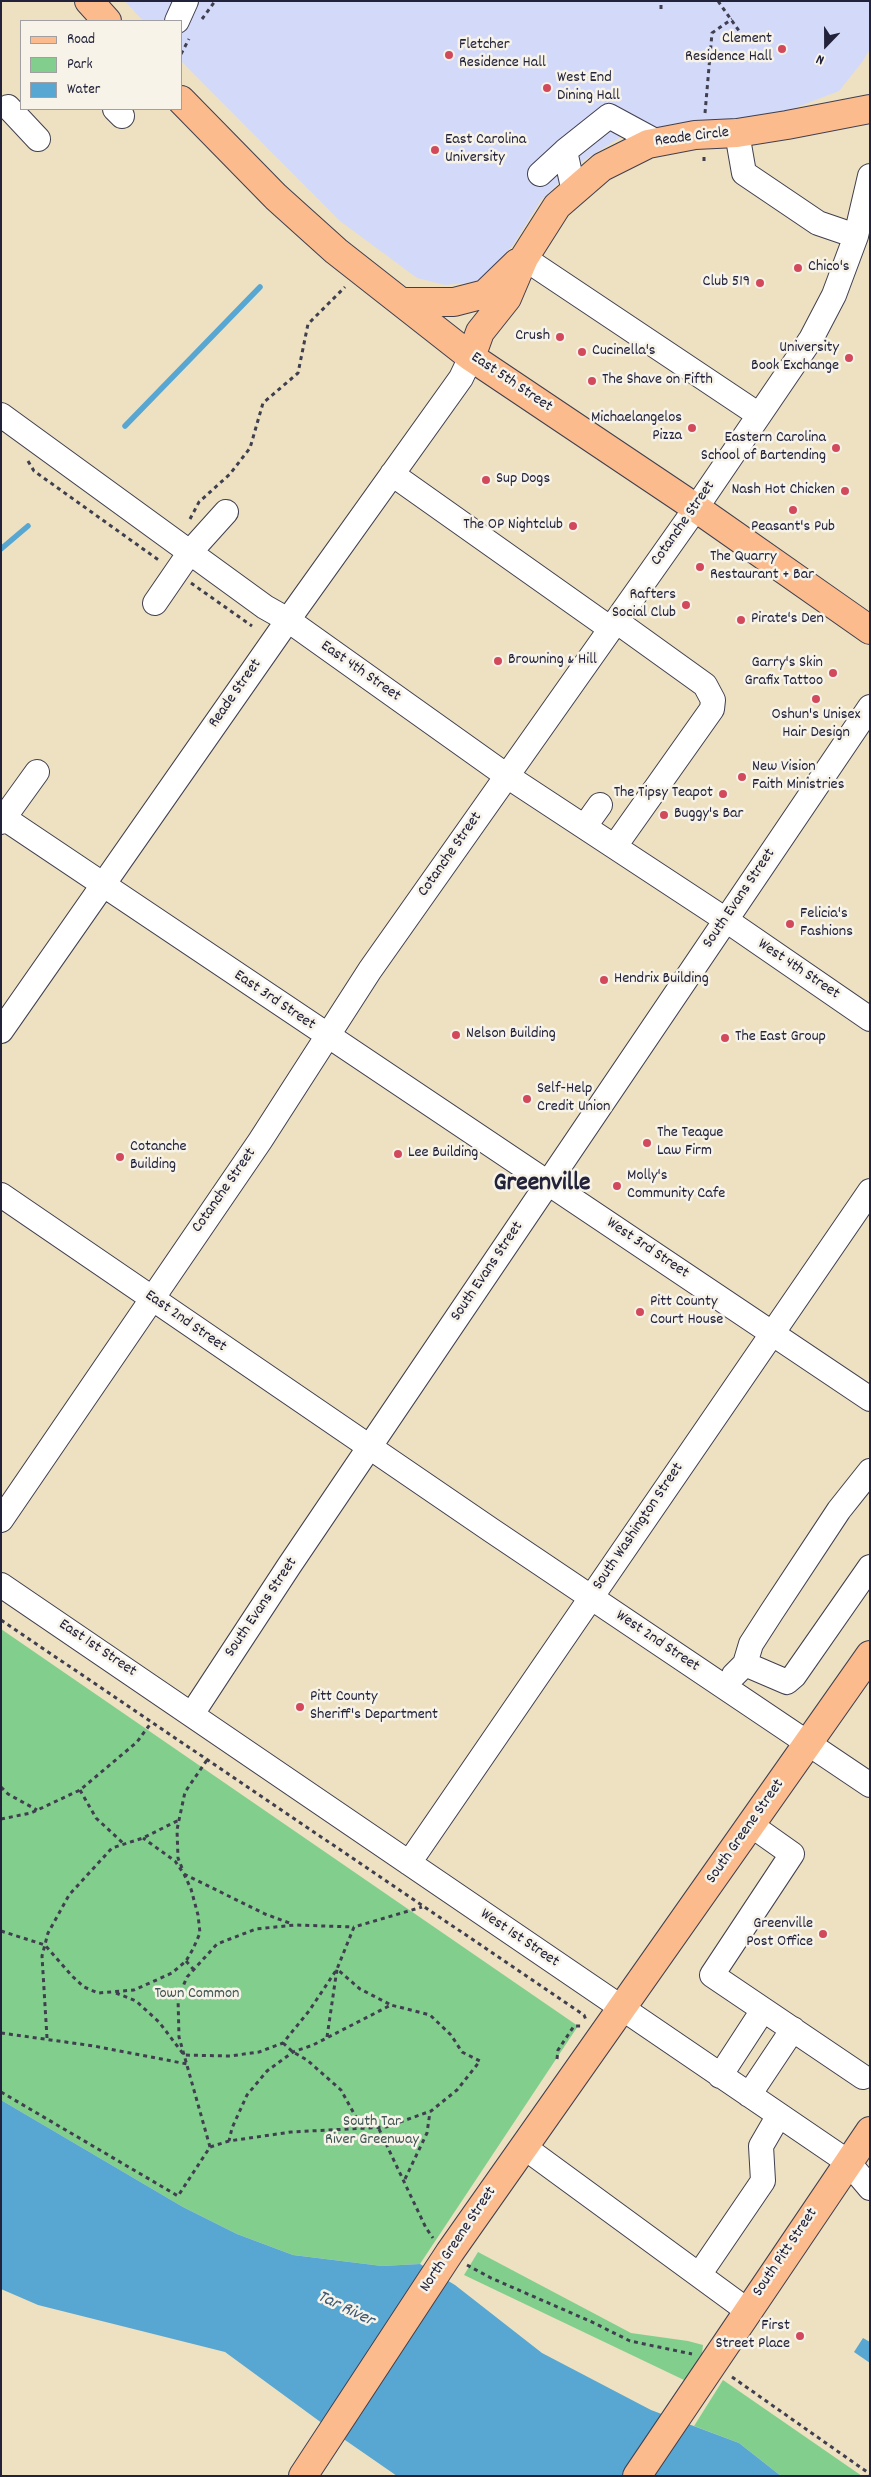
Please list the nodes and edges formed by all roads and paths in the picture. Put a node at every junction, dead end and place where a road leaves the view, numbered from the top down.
1 (89, 1) edge
2 (186, 1) edge
3 (661, 1) edge
4 (718, 1) edge
5 (661, 9) dead end
6 (732, 19) junction
7 (105, 20) edge
8 (177, 20) edge
9 (744, 38) dead end
10 (182, 101) edge
11 (10, 105) edge
12 (870, 109) edge
13 (737, 133) junction
14 (704, 135) junction
15 (38, 139) dead end
16 (657, 142) junction
17 (565, 151) junction
18 (704, 164) dead end
19 (540, 174) dead end
20 (870, 176) edge
21 (574, 192) junction
22 (856, 236) junction
23 (524, 258) junction
24 (346, 286) dead end
25 (402, 302) junction
26 (471, 357) junction
27 (1, 415) edge
28 (759, 415) junction
29 (26, 455) dead end
30 (392, 474) junction
31 (696, 508) junction
32 (226, 512) dead end
33 (195, 546) junction
34 (176, 572) junction
35 (154, 603) dead end
36 (288, 620) junction
37 (252, 626) dead end
38 (870, 630) edge
39 (608, 637) junction
40 (870, 707) edge
41 (37, 772) dead end
42 (507, 776) junction
43 (600, 805) dead end
44 (2, 818) edge
45 (584, 826) junction
46 (615, 846) junction
47 (103, 884) junction
48 (726, 920) junction
49 (870, 1019) edge
50 (1, 1031) edge
51 (328, 1038) junction
52 (548, 1184) junction
53 (870, 1191) edge
54 (1, 1195) edge
55 (151, 1298) junction
56 (772, 1333) junction
57 (870, 1399) edge
58 (370, 1447) junction
59 (870, 1472) edge
60 (1, 1520) edge
61 (870, 1567) edge
62 (1, 1585) edge
63 (591, 1598) junction
64 (1, 1620) edge
65 (870, 1655) edge
66 (744, 1664) junction
67 (723, 1686) junction
68 (192, 1714) junction
69 (151, 1723) junction
70 (808, 1744) junction
71 (207, 1760) junction
72 (870, 1785) edge
73 (1, 1787) edge
74 (80, 1790) junction
75 (37, 1810) junction
76 (1, 1819) edge
77 (179, 1820) junction
78 (751, 1825) junction
79 (143, 1838) junction
80 (124, 1844) junction
81 (409, 1863) junction
82 (184, 1874) junction
83 (422, 1907) junction
84 (295, 1925) junction
85 (354, 1927) junction
86 (1, 1930) edge
87 (45, 1945) junction
88 (186, 1961) junction
89 (337, 1969) junction
90 (194, 1970) junction
91 (116, 1993) junction
92 (391, 2005) junction
93 (622, 2009) junction
94 (763, 2010) junction
95 (792, 2029) junction
96 (1, 2033) edge
97 (327, 2037) junction
98 (47, 2038) junction
99 (283, 2043) junction
100 (293, 2052) junction
101 (184, 2055) junction
102 (186, 2064) junction
103 (555, 2066) dead end
104 (720, 2076) junction
105 (863, 2077) dead end
106 (1, 2092) edge
107 (749, 2095) junction
108 (430, 2112) junction
109 (778, 2116) junction
110 (362, 2129) junction
111 (379, 2129) junction
112 (870, 2131) edge
113 (230, 2141) junction
114 (210, 2147) junction
115 (524, 2147) junction
116 (859, 2164) edge
117 (404, 2180) junction
118 (870, 2188) edge
119 (452, 2254) junction
120 (699, 2275) junction
121 (748, 2310) junction
122 (711, 2367) junction
123 (870, 2474) edge
124 (304, 2476) edge
125 (637, 2476) edge

1 - 7 main road
2 - 8 street
3 - 5 path
4 - 6 path
6 - 9 path
6 - 14 path
10 - 25 main road, East 5th Street
11 - 15 street
12 - 13 main road, Reade Circle
13 - 14 main road, Reade Circle
13 - 22 street
14 - 16 main road, Reade Circle
14 - 18 path
16 - 17 street
16 - 21 main road, Reade Circle
17 - 19 street
17 - 21 street
20 - 22 street, Cotanche Street
21 - 23 main road, Reade Circle
22 - 28 street, Cotanche Street
23 - 25 main road
23 - 26 main road, Reade Circle
23 - 28 street
24 - 33 path
25 - 26 main road, East 5th Street
26 - 30 street, Reade Street
26 - 31 main road, East 5th Street
27 - 33 street, East 4th Street
28 - 31 street, Cotanche Street
29 - 34 path
30 - 36 street, Reade Street
30 - 39 street
31 - 38 main road, East 5th Street
31 - 39 street, Cotanche Street
32 - 33 street
33 - 34 street
33 - 36 street, East 4th Street
34 - 35 street
34 - 37 path
36 - 42 street, East 4th Street
36 - 47 street, Reade Street
39 - 42 street, Cotanche Street
39 - 46 street
40 - 48 street, South Evans Street
41 - 44 street
42 - 45 street, East 4th Street
42 - 51 street, Cotanche Street
43 - 45 street
44 - 47 street, East 3rd Street
45 - 46 street, East 4th Street
46 - 48 street, East 4th Street
47 - 50 street, Reade Street
47 - 51 street, East 3rd Street
48 - 49 street, West 4th Street
48 - 52 street, South Evans Street
51 - 52 street, East 3rd Street
51 - 55 street, Cotanche Street
52 - 56 street, West 3rd Street
52 - 58 street, South Evans Street
53 - 56 street, South Washington Street
54 - 55 street, East 2nd Street
55 - 58 street, East 2nd Street
55 - 60 street, Cotanche Street
56 - 57 street, West 3rd Street
56 - 63 street, South Washington Street
58 - 63 street, West 2nd Street
58 - 68 street, South Evans Street
59 - 66 street
61 - 66 street
62 - 68 street, East 1st Street
63 - 67 street, West 2nd Street
63 - 81 street, South Washington Street
64 - 69 path
65 - 70 main road, South Greene Street
66 - 67 street
67 - 70 street, West 2nd Street
68 - 81 street, West 1st Street
69 - 71 path
69 - 74 path
70 - 72 street, West 2nd Street
70 - 78 main road, South Greene Street
71 - 77 path
71 - 83 path
73 - 75 path
74 - 75 path
74 - 80 path
75 - 76 path
77 - 79 path
77 - 82 path
78 - 93 main road, South Greene Street
78 - 94 street
79 - 80 path
79 - 82 path
80 - 87 path
81 - 93 street, West 1st Street
82 - 84 path
82 - 88 path
83 - 85 path
83 - 103 path
84 - 85 path
84 - 90 path
85 - 89 path
86 - 87 path
87 - 91 path
87 - 98 path
88 - 90 path
88 - 91 path
89 - 92 path
89 - 97 path
89 - 99 path
90 - 101 path
91 - 101 path
92 - 97 path
92 - 108 path
93 - 104 street, West 1st Street
93 - 115 main road, North Greene Street
94 - 95 street
94 - 104 street
95 - 105 street
95 - 107 street
96 - 98 path
97 - 100 path
98 - 102 path
99 - 100 path
99 - 101 path
100 - 110 path
100 - 113 path
101 - 102 path
102 - 114 path
104 - 107 street, West 1st Street
106 - 114 path
107 - 109 street, West 1st Street
108 - 111 path
108 - 117 path
109 - 116 street, West 1st Street
109 - 120 street
110 - 111 path
110 - 113 path
111 - 117 path
112 - 116 main road, South Pitt Street
113 - 114 path
115 - 119 main road, North Greene Street
115 - 120 street
116 - 118 street, West 1st Street
116 - 121 main road, South Pitt Street
117 - 119 path
119 - 122 path
119 - 124 main road, North Greene Street
120 - 121 street
121 - 122 main road, South Pitt Street
122 - 123 path
122 - 125 main road, South Pitt Street

